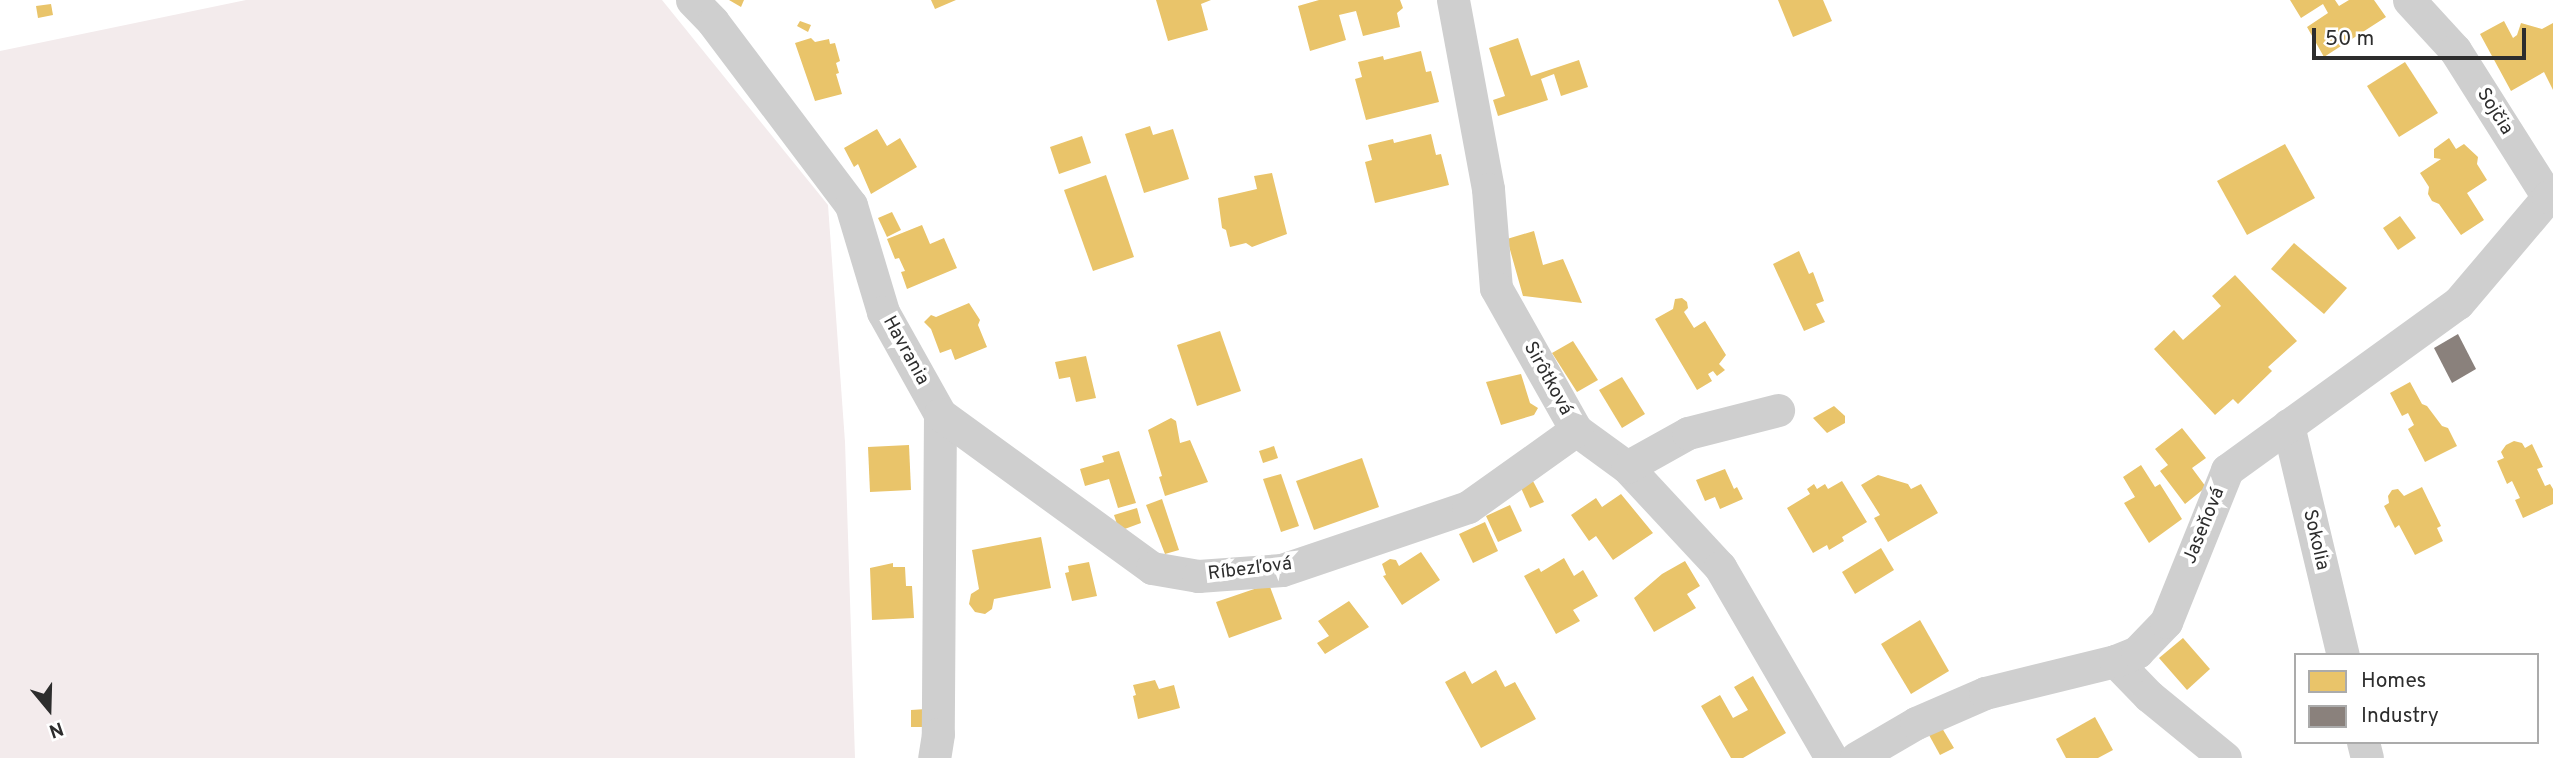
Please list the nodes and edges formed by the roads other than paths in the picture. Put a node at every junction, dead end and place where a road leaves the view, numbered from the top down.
1 (692, 0) edge
2 (1453, 0) edge
3 (2409, 0) edge
4 (2551, 198) edge
5 (1778, 410) dead end
6 (940, 414) junction
7 (2288, 425) junction
8 (1576, 430) junction
9 (1627, 467) junction
10 (2343, 653) edge
11 (2115, 661) junction
12 (934, 758) edge
13 (1831, 758) edge
14 (1856, 758) edge
15 (2225, 758) edge

1 - 6 street, Havrania
2 - 8 street, Sirôtková
3 - 4 street, Sojčia
4 - 7 street, Jaseňová
5 - 9 street
6 - 8 street, Ríbezľová
6 - 12 street, Havrania
7 - 10 street, Sokolia
7 - 11 street, Jaseňová
8 - 9 street, Sirôtková
9 - 13 street, Sirôtková
11 - 14 street, Jaseňová
11 - 15 street

